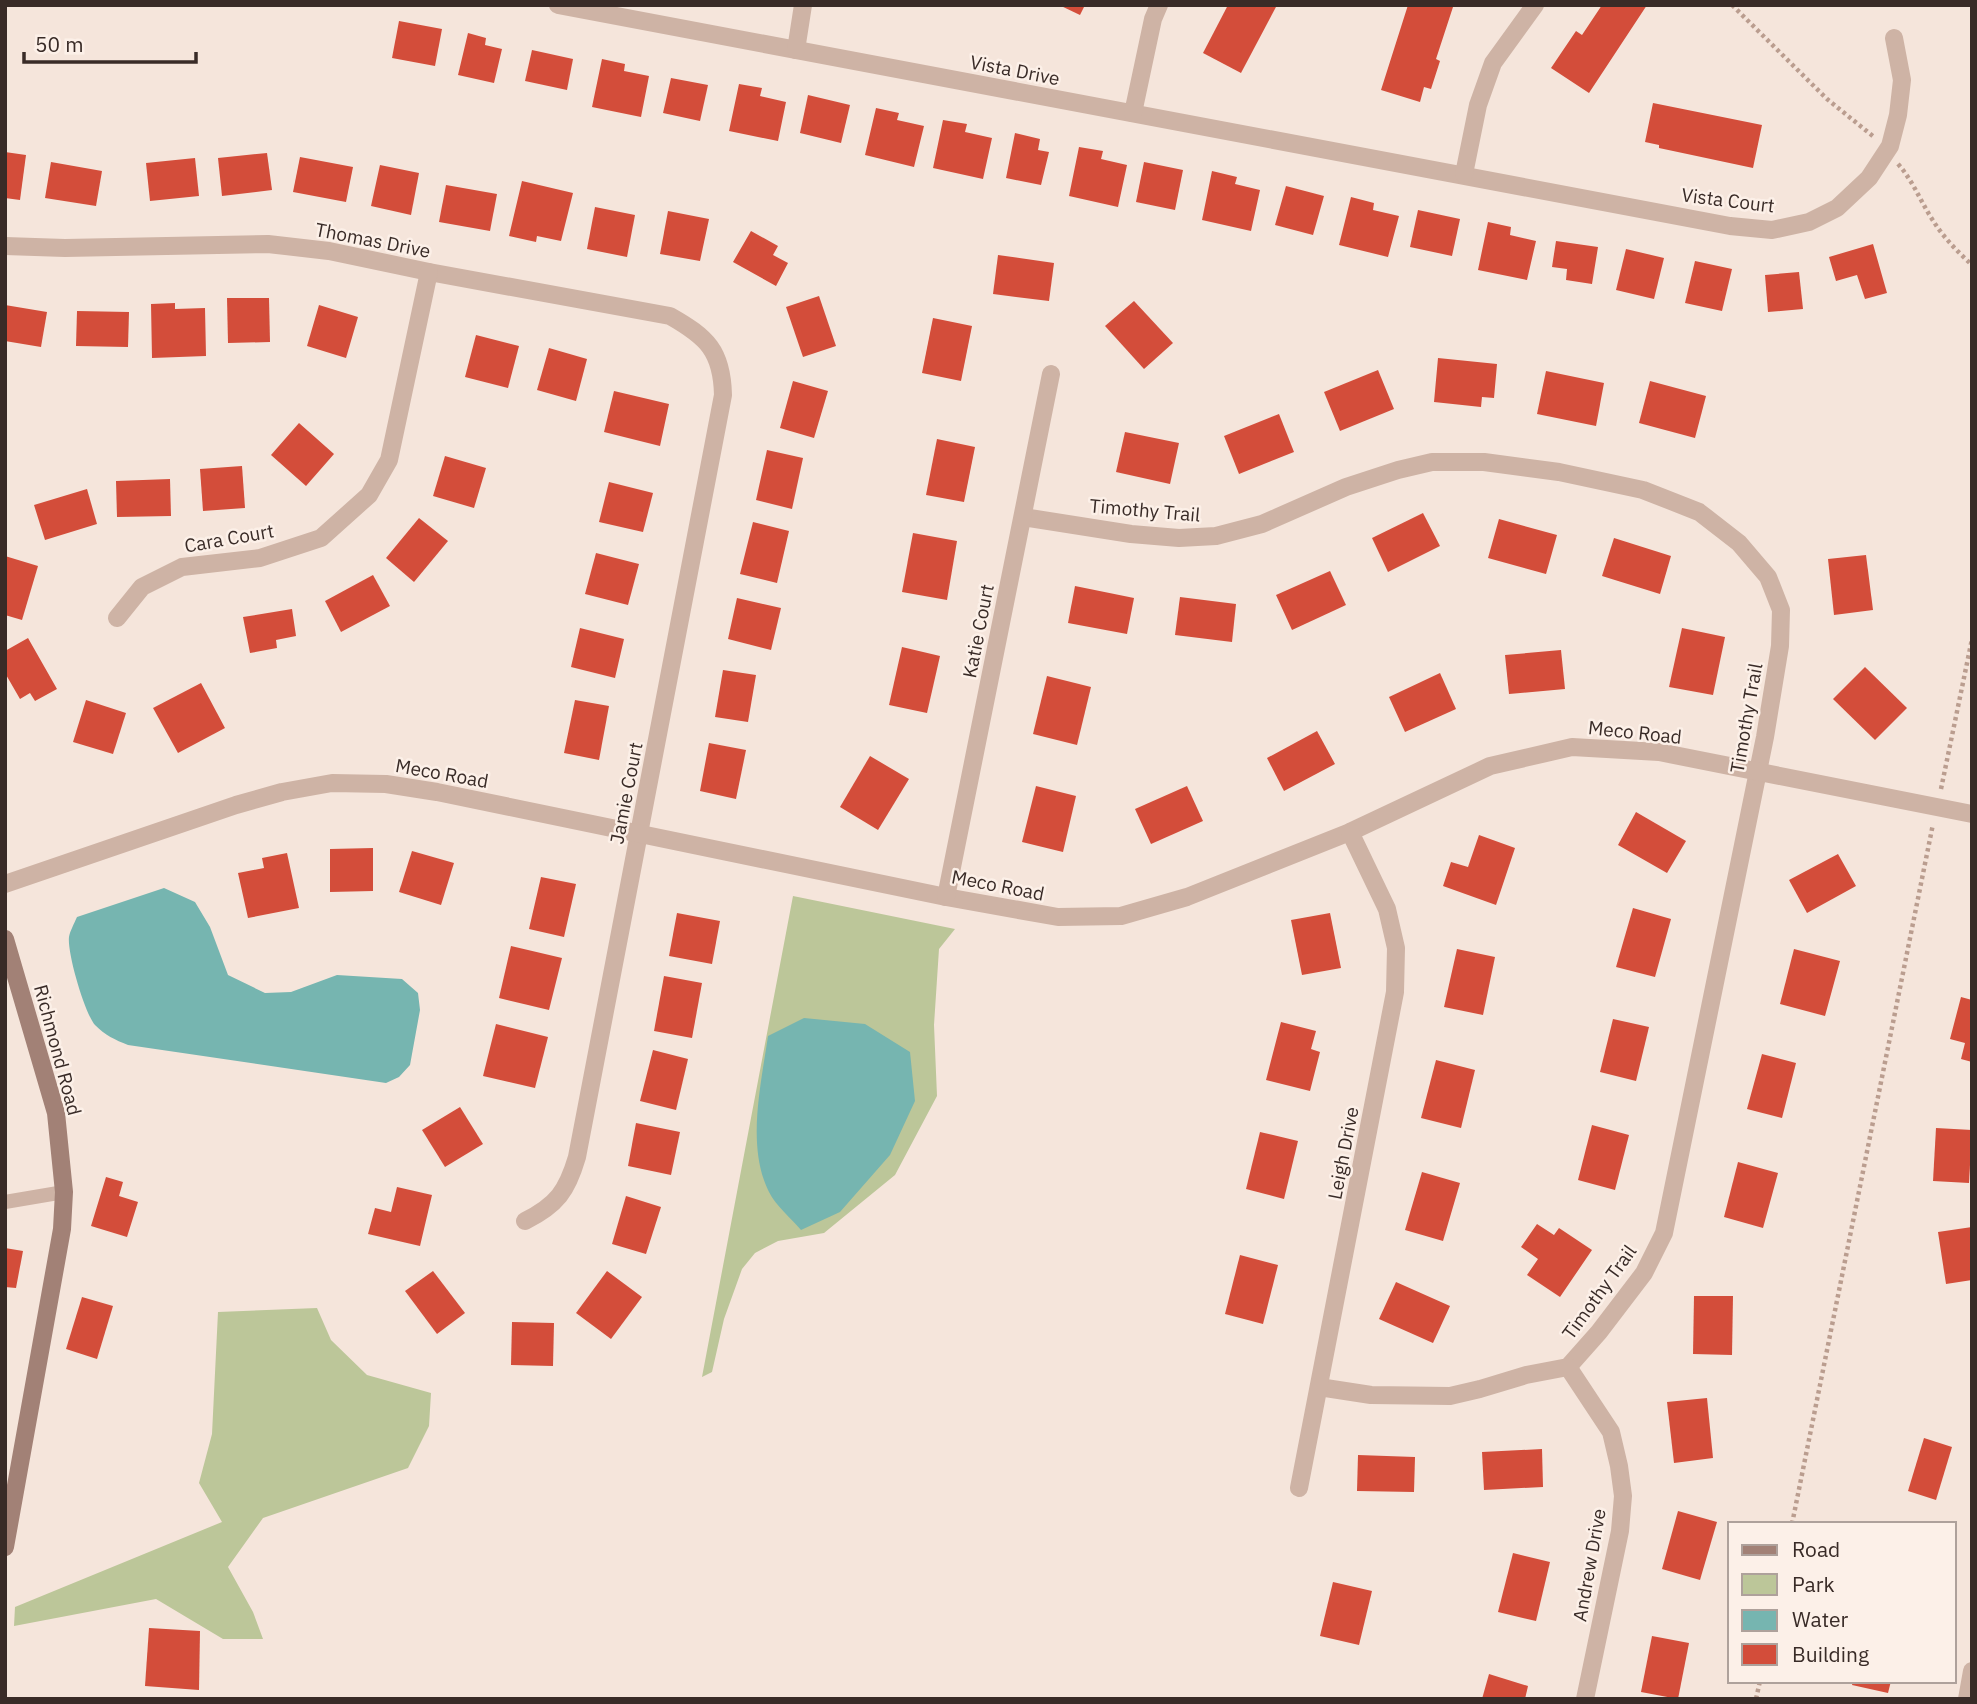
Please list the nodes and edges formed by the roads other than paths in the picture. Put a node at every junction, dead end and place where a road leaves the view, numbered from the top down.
1 (558, 5) edge
2 (803, 5) edge
3 (1159, 5) edge
4 (1535, 5) edge
5 (1894, 38) dead end
6 (796, 50) junction
7 (1133, 113) junction
8 (1464, 174) junction
9 (5, 246) edge
10 (429, 272) junction
11 (716, 352) joint
12 (1051, 374) dead end
13 (1023, 517) junction
14 (117, 618) dead end
15 (1758, 772) junction
16 (1972, 814) edge
17 (1350, 832) junction
18 (639, 834) junction
19 (5, 884) edge
20 (946, 897) junction
21 (5, 939) edge
22 (64, 1192) junction
23 (5, 1202) edge
24 (525, 1221) dead end
25 (1568, 1367) junction
26 (1319, 1387) junction
27 (1298, 1488) dead end
28 (5, 1547) edge
29 (1972, 1671) edge
30 (1585, 1699) edge
31 (1967, 1699) edge

1 - 6 street, Vista Drive
2 - 6 street
3 - 7 street
4 - 8 street
5 - 8 street, Vista Court
6 - 7 street, Vista Drive
7 - 8 street, Vista Drive
9 - 10 street, Thomas Drive
10 - 11 street, Thomas Drive
10 - 14 street, Cara Court
11 - 18 street, Jamie Court
12 - 13 street, Katie Court
13 - 15 street, Timothy Trail
13 - 20 street, Katie Court
15 - 16 street, Meco Road
15 - 17 street, Meco Road
15 - 25 street, Timothy Trail
17 - 20 street, Meco Road
17 - 26 street, Leigh Drive
18 - 19 street, Meco Road
18 - 20 street, Meco Road
18 - 24 street, Jamie Court
21 - 22 street, Richmond Road
22 - 23 lane
22 - 28 street, Richmond Road
25 - 26 street, Timothy Trail
25 - 30 street, Andrew Drive
26 - 27 street, Leigh Drive
29 - 31 street

